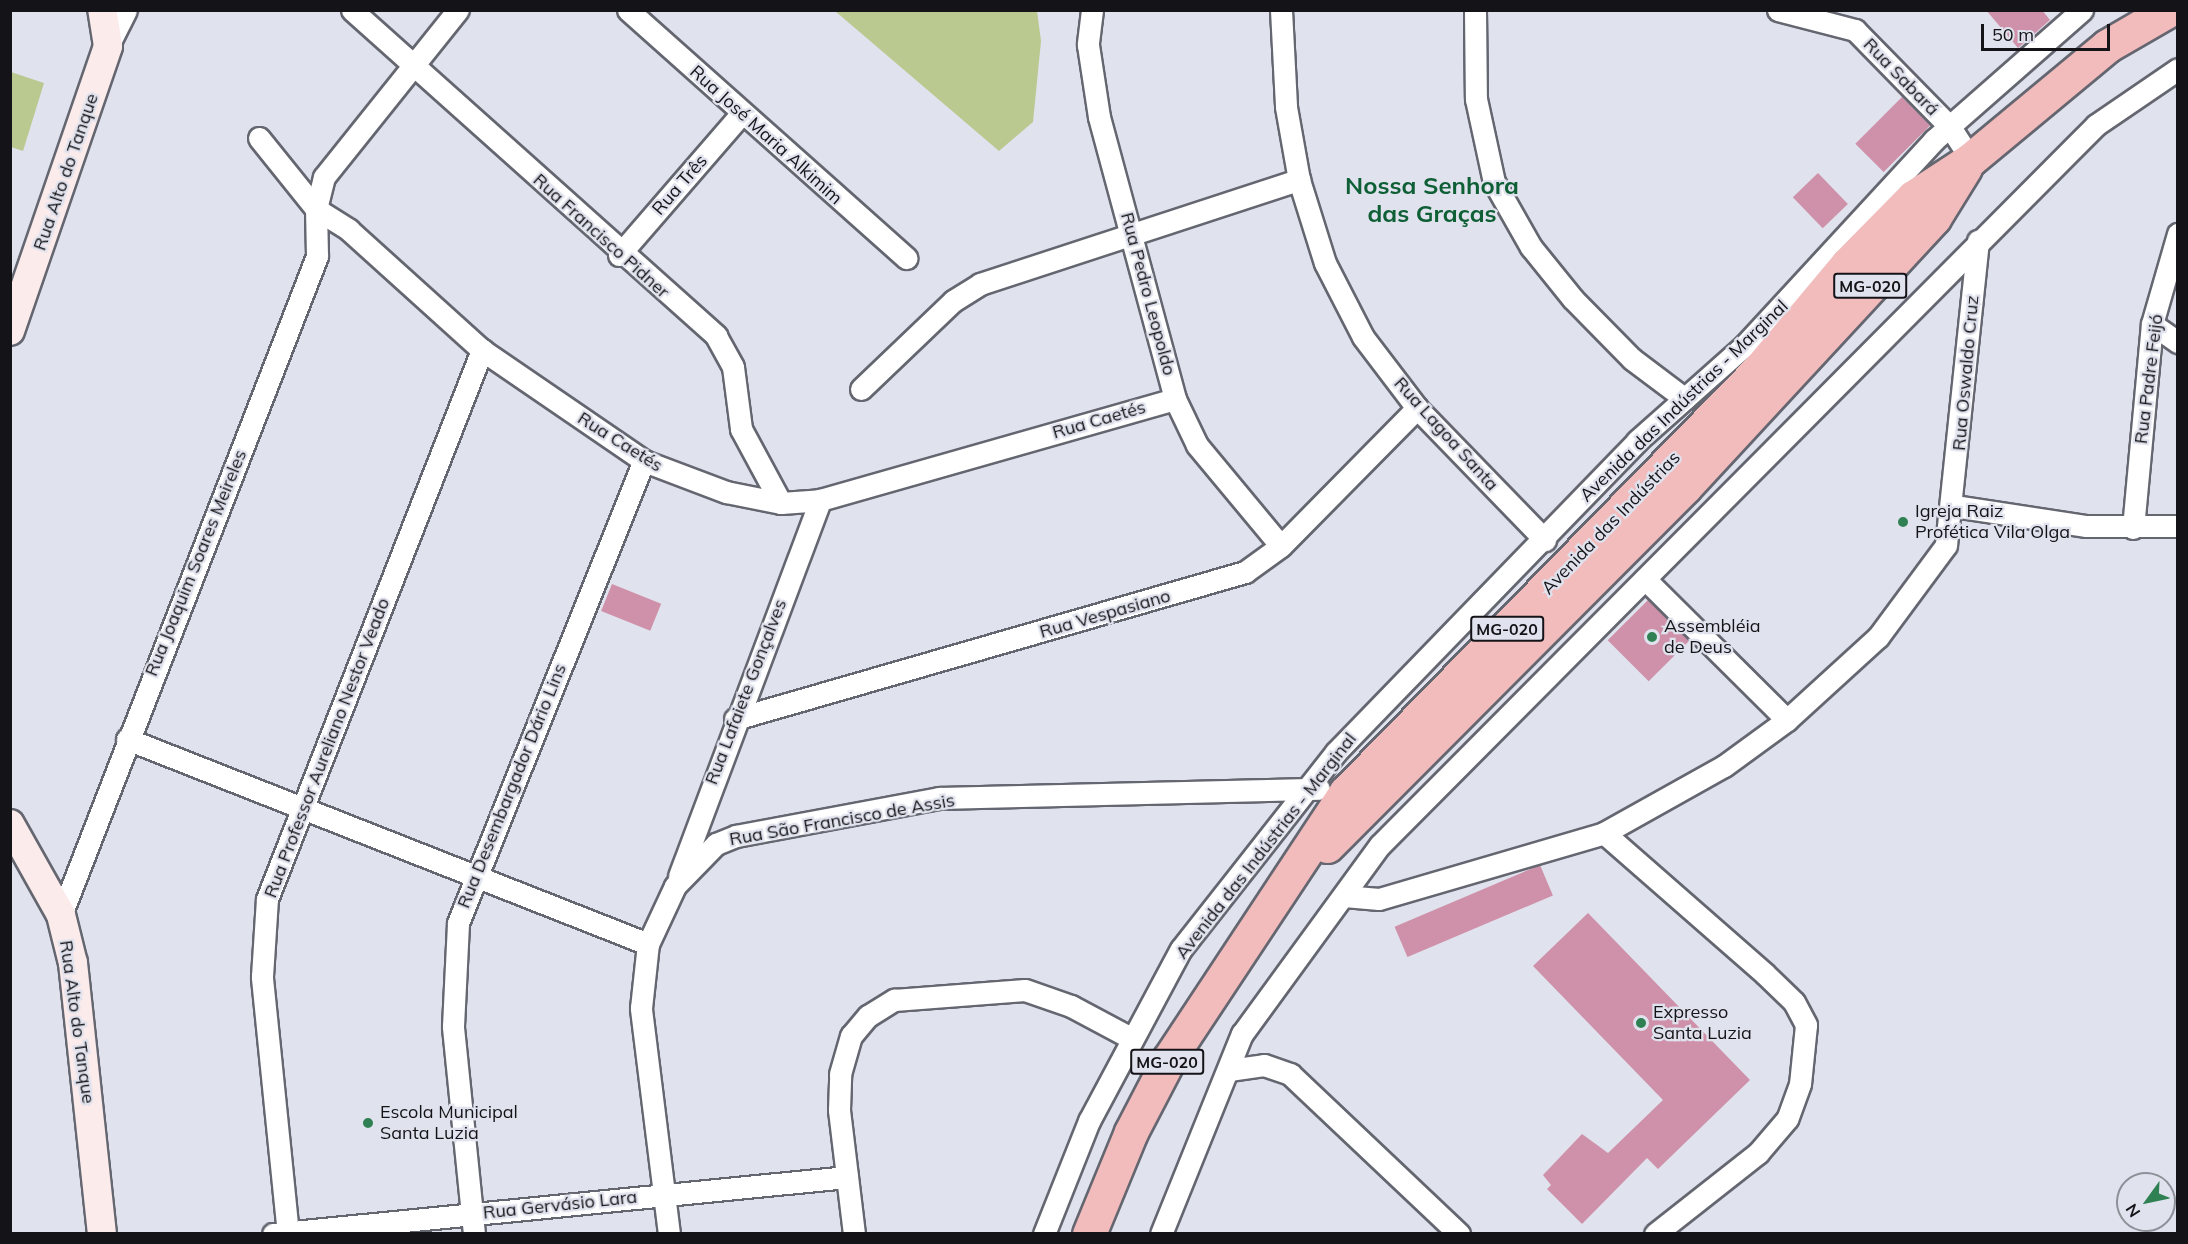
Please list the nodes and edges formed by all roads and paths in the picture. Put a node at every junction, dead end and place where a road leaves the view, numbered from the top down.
1 (102, 10) edge
2 (126, 10) edge
3 (352, 10) edge
4 (458, 10) edge
5 (628, 10) edge
6 (1092, 10) edge
7 (1281, 10) edge
8 (1475, 10) edge
9 (1778, 10) edge
10 (2082, 10) edge
11 (2166, 11) edge
12 (1858, 20) edge
13 (108, 46) junction
14 (414, 67) junction
15 (2178, 69) edge
16 (741, 114) junction
17 (1950, 127) junction
18 (259, 138) dead end
19 (1971, 159) junction
20 (1299, 180) junction
21 (316, 209) junction
22 (1132, 230) junction
23 (2178, 234) edge
24 (1978, 241) junction
25 (619, 255) junction
26 (906, 258) dead end
27 (2152, 324) junction
28 (10, 331) edge
29 (2178, 342) edge
30 (482, 350) junction
31 (1753, 356) junction
32 (861, 389) dead end
33 (1175, 399) junction
34 (1685, 399) junction
35 (1760, 405) junction
36 (1418, 408) junction
37 (644, 461) junction
38 (820, 500) junction
39 (781, 503) junction
40 (1954, 506) junction
41 (2178, 526) edge
42 (2133, 528) junction
43 (1545, 540) junction
44 (1281, 546) junction
45 (1645, 579) junction
46 (1518, 655) junction
47 (1544, 679) junction
48 (1459, 714) junction
49 (735, 719) junction
50 (1787, 720) junction
51 (1482, 738) junction
52 (127, 739) junction
53 (1311, 789) junction
54 (1346, 792) junction
55 (303, 806) junction
56 (10, 824) edge
57 (1604, 833) junction
58 (1364, 870) junction
59 (474, 872) junction
60 (675, 886) junction
61 (1344, 896) junction
62 (1379, 898) junction
63 (1269, 904) junction
64 (61, 915) junction
65 (648, 944) junction
66 (1131, 1038) junction
67 (1229, 1070) junction
68 (847, 1177) junction
69 (664, 1194) junction
70 (472, 1224) edge
71 (102, 1233) edge
72 (283, 1233) edge
73 (669, 1233) edge
74 (854, 1233) edge
75 (1044, 1233) edge
76 (1089, 1233) edge
77 (1161, 1233) edge
78 (1459, 1233) edge
79 (1655, 1233) edge

1 - 13 main road, Rua Alto do Tanque
2 - 13 street
3 - 14 street, Rua Francisco Pidner
4 - 14 street, Rua Joaquim Soares Meireles
5 - 16 street, Rua José Maria Alkimim
6 - 22 street, Rua Pedro Leopoldo
7 - 20 street, Rua Lagoa Santa
8 - 34 street
9 - 12 street, Rua Sabará
10 - 17 street, Avenida das Indústrias - Marginal
11 - 19 highway, Avenida das Indústrias / MG-020
12 - 17 street, Rua Sabará
13 - 28 main road, Rua Alto do Tanque
14 - 21 street, Rua Joaquim Soares Meireles
14 - 25 street, Rua Francisco Pidner
15 - 24 street
16 - 25 street, Rua Três
16 - 26 street, Rua José Maria Alkimim
17 - 19 street, Rua Sabará
17 - 31 street, Avenida das Indústrias - Marginal
18 - 21 street, Rua Caetés
19 - 31 highway, Avenida das Indústrias / MG-020
19 - 35 highway, Avenida das Indústrias / MG-020
20 - 22 street
20 - 36 street, Rua Lagoa Santa
21 - 30 street, Rua Caetés
21 - 52 street, Rua Joaquim Soares Meireles
22 - 32 street
22 - 33 street, Rua Pedro Leopoldo
23 - 27 street, Rua Padre Feijó
24 - 40 street, Rua Oswaldo Cruz
24 - 45 street
25 - 39 street, Rua Francisco Pidner
27 - 29 street
27 - 42 street, Rua Padre Feijó
30 - 37 street, Rua Caetés
30 - 55 street, Rua Professor Aureliano Nestor Veado
31 - 34 street, Avenida das Indústrias - Marginal
31 - 35 street
31 - 54 highway, Avenida das Indústrias / MG-020
33 - 38 street, Rua Caetés
33 - 44 street, Rua Pedro Leopoldo
34 - 43 street, Avenida das Indústrias - Marginal
35 - 46 highway, Avenida das Indústrias / MG-020
36 - 43 street, Rua Lagoa Santa
36 - 44 street, Rua Vespasiano
37 - 39 street, Rua Caetés
37 - 59 street, Rua Desembargador Dário Lins
38 - 39 street, Rua Caetés
38 - 49 street, Rua Lafaiete Gonçalves
40 - 42 street
40 - 50 street, Rua Oswaldo Cruz
41 - 42 street
43 - 53 street, Avenida das Indústrias - Marginal
44 - 49 street, Rua Vespasiano
45 - 47 street
45 - 50 street
46 - 47 street
46 - 48 highway, Avenida das Indústrias / MG-020
47 - 51 street
48 - 51 street
48 - 63 highway, Avenida das Indústrias / MG-020
49 - 60 street, Rua Lafaiete Gonçalves
50 - 57 street, Rua Oswaldo Cruz
51 - 58 street
52 - 55 street
52 - 64 street, Rua Joaquim Soares Meireles
53 - 54 street, Rua São Francisco de Assis
53 - 60 street, Rua São Francisco de Assis
53 - 66 street, Avenida das Indústrias - Marginal
54 - 63 highway, Avenida das Indústrias / MG-020
55 - 59 street
55 - 72 street, Rua Professor Aureliano Nestor Veado
56 - 64 main road, Rua Alto do Tanque
57 - 62 street, Rua Oswaldo Cruz
57 - 79 street
58 - 61 street
58 - 62 street
59 - 65 street
59 - 70 street, Rua Desembargador Dário Lins
60 - 65 street, Rua São Francisco de Assis
61 - 62 street, Rua Oswaldo Cruz
61 - 67 street
63 - 76 highway, Avenida das Indústrias / MG-020
64 - 71 main road, Rua Alto do Tanque
65 - 69 street, Rua São Francisco de Assis
66 - 68 street
66 - 75 street, Avenida das Indústrias - Marginal
67 - 77 street
67 - 78 street
68 - 69 street, Rua Gervásio Lara
68 - 74 street
69 - 70 street, Rua Gervásio Lara
69 - 73 street, Rua São Francisco de Assis
70 - 72 street, Rua Gervásio Lara

